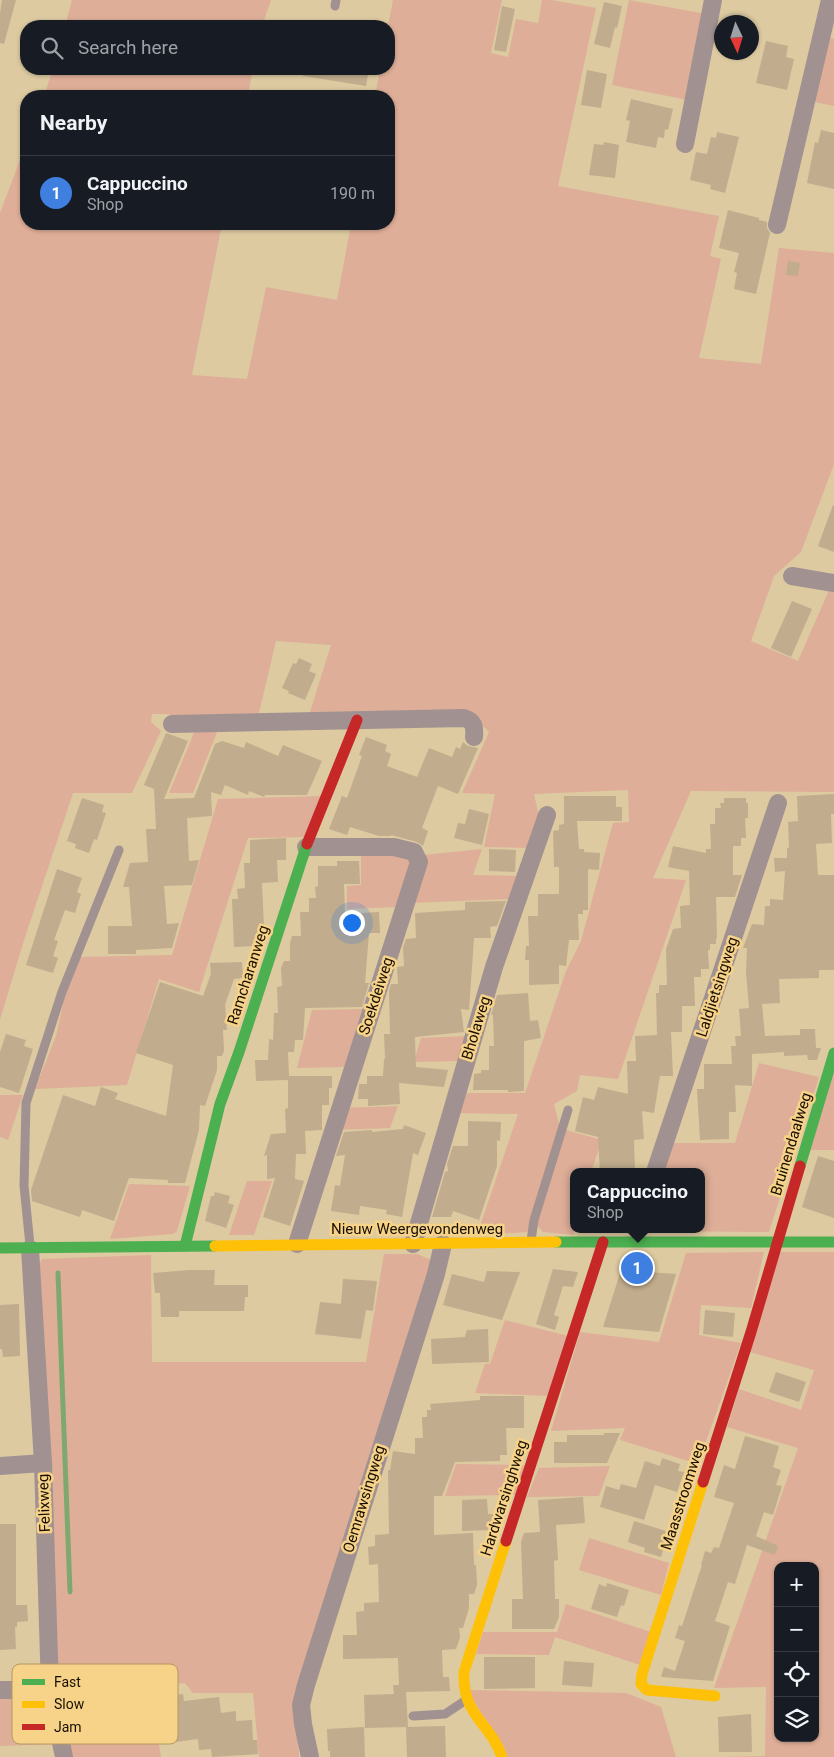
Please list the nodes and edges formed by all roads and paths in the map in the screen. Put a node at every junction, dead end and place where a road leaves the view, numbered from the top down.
1 (713, 0) edge
2 (830, 0) edge
3 (685, 144) dead end
4 (777, 226) dead end
5 (792, 576) dead end
6 (834, 584) edge
7 (357, 720) junction
8 (172, 724) dead end
9 (474, 737) dead end
10 (778, 803) dead end
11 (548, 815) dead end
12 (306, 847) junction
13 (120, 850) dead end
14 (834, 1053) edge
15 (568, 1110) dead end
16 (656, 1168) edge
17 (635, 1236) edge
18 (603, 1242) junction
19 (834, 1242) edge
20 (776, 1243) junction
21 (297, 1244) junction
22 (413, 1244) junction
23 (443, 1244) junction
24 (530, 1244) junction
25 (185, 1246) junction
26 (0, 1248) edge
27 (30, 1248) junction
28 (43, 1463) junction
29 (0, 1466) edge
30 (49, 1664) edge
31 (715, 1696) dead end
32 (466, 1700) junction
33 (413, 1716) dead end
34 (61, 1744) edge
35 (64, 1757) edge
36 (310, 1757) edge
37 (502, 1757) edge

1 - 3 street
2 - 4 street
5 - 6 street
7 - 8 street
7 - 9 street
7 - 12 street, Ramcharanweg
10 - 16 street, Laldjietsingweg
11 - 22 street, Bholaweg
12 - 21 street, Soekdeiweg
12 - 25 street, Ramcharanweg
13 - 27 lane
14 - 20 street, Bruinendaalweg
15 - 24 lane
17 - 18 street, Nieuw Weergevondenweg
17 - 20 street, Nieuw Weergevondenweg
18 - 24 street, Nieuw Weergevondenweg
18 - 32 street, Hardwarsinghweg
19 - 20 street, Nieuw Weergevondenweg
20 - 31 street, Maasstroomweg
21 - 22 street, Nieuw Weergevondenweg
21 - 25 street, Nieuw Weergevondenweg
22 - 23 street, Nieuw Weergevondenweg
23 - 24 street, Nieuw Weergevondenweg
23 - 36 street, Oemrawsingweg
25 - 27 street, Nieuw Weergevondenweg
26 - 27 street, Nieuw Weergevondenweg
27 - 28 street, Felixweg
28 - 29 street
28 - 30 street, Felixweg
32 - 33 lane
32 - 37 street, Hardwarsinghweg
34 - 35 street, Felixweg

